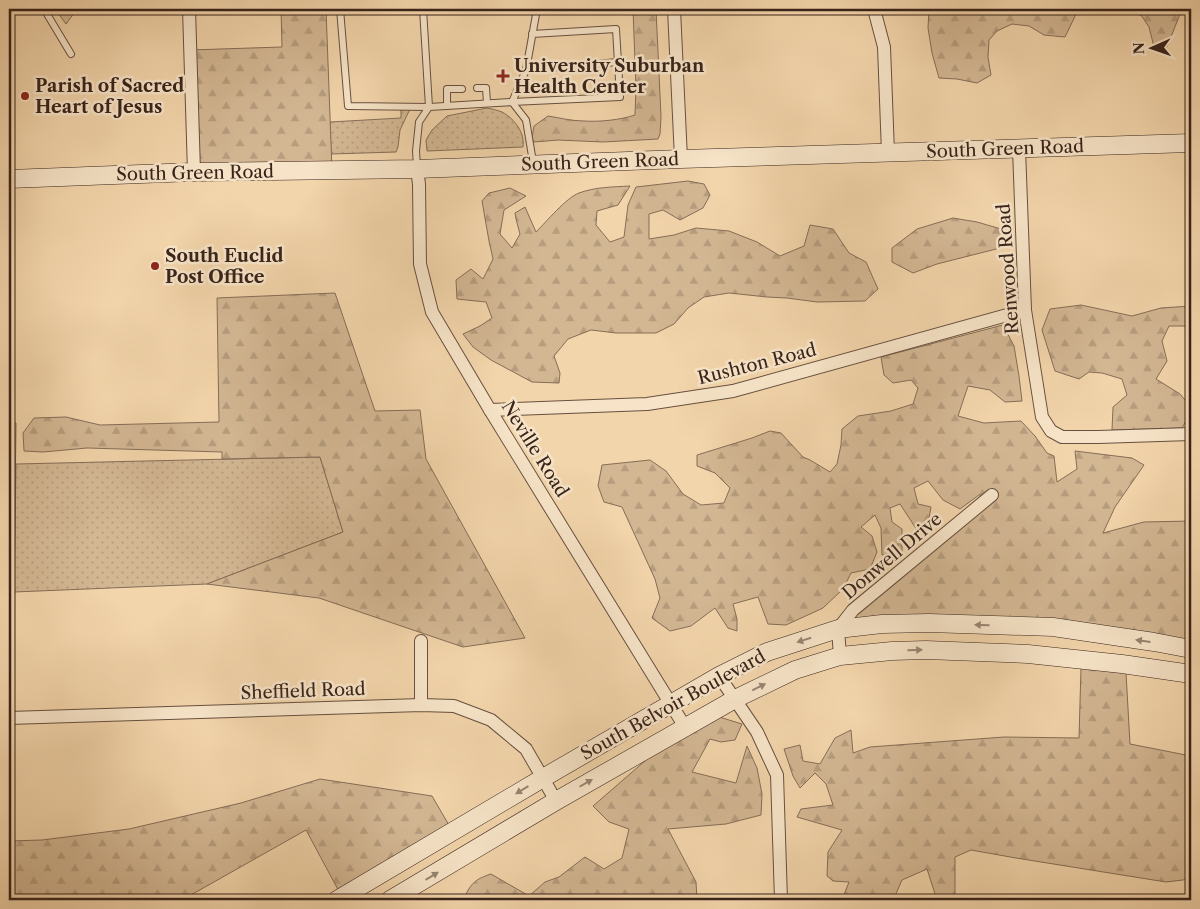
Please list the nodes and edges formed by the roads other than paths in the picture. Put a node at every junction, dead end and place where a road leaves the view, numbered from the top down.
1 (44, 9) edge
2 (189, 9) edge
3 (340, 9) edge
4 (423, 9) edge
5 (537, 9) edge
6 (674, 9) edge
7 (874, 9) edge
8 (532, 34) junction
9 (71, 54) dead end
10 (618, 62) junction
11 (526, 70) junction
12 (478, 88) dead end
13 (462, 89) dead end
14 (512, 102) junction
15 (487, 103) junction
16 (447, 106) junction
17 (429, 107) junction
18 (1191, 143) edge
19 (1019, 149) junction
20 (888, 153) junction
21 (682, 159) junction
22 (533, 164) junction
23 (417, 169) junction
24 (194, 172) junction
25 (9, 178) edge
26 (1025, 310) junction
27 (490, 410) junction
28 (1191, 434) edge
29 (992, 495) dead end
30 (838, 629) junction
31 (421, 641) dead end
32 (1191, 649) edge
33 (840, 656) junction
34 (1191, 674) edge
35 (719, 676) junction
36 (735, 699) junction
37 (671, 704) junction
38 (421, 705) junction
39 (9, 718) edge
40 (685, 727) junction
41 (543, 778) junction
42 (556, 801) junction
43 (346, 898) edge
44 (390, 900) edge
45 (781, 900) edge

1 - 9 lane
2 - 24 street
3 - 17 lane
4 - 17 lane
5 - 8 lane
6 - 21 street
7 - 20 street
8 - 10 lane
8 - 11 lane
10 - 11 lane
10 - 14 lane
11 - 14 lane
12 - 15 lane
13 - 16 lane
14 - 15 lane
14 - 22 lane
15 - 16 lane
16 - 17 lane
17 - 23 lane
18 - 19 street, South Green Road
19 - 20 street, South Green Road
19 - 26 street, Renwood Road
20 - 21 street, South Green Road
21 - 22 street, South Green Road
22 - 23 street, South Green Road
23 - 24 street, South Green Road
23 - 27 street, Neville Road
24 - 25 street, South Green Road
26 - 27 street, Rushton Road
26 - 28 street, Renwood Road
27 - 37 street, Neville Road
29 - 30 street, Donwell Drive
32 -> 30 street, South Belvoir Boulevard
30 - 33 street
30 -> 35 street, South Belvoir Boulevard
31 - 38 street
33 -> 34 street, South Belvoir Boulevard
36 -> 33 street, South Belvoir Boulevard
35 - 36 street
35 - 37 street, South Belvoir Boulevard
36 - 40 street, South Belvoir Boulevard
36 - 45 street
37 - 40 street, Neville Road
37 - 41 street, South Belvoir Boulevard
38 - 39 street, Sheffield Road
38 - 41 street, Sheffield Road
42 -> 40 street, South Belvoir Boulevard
41 - 42 street, Sheffield Road
41 -> 43 street, South Belvoir Boulevard
44 -> 42 street, South Belvoir Boulevard

